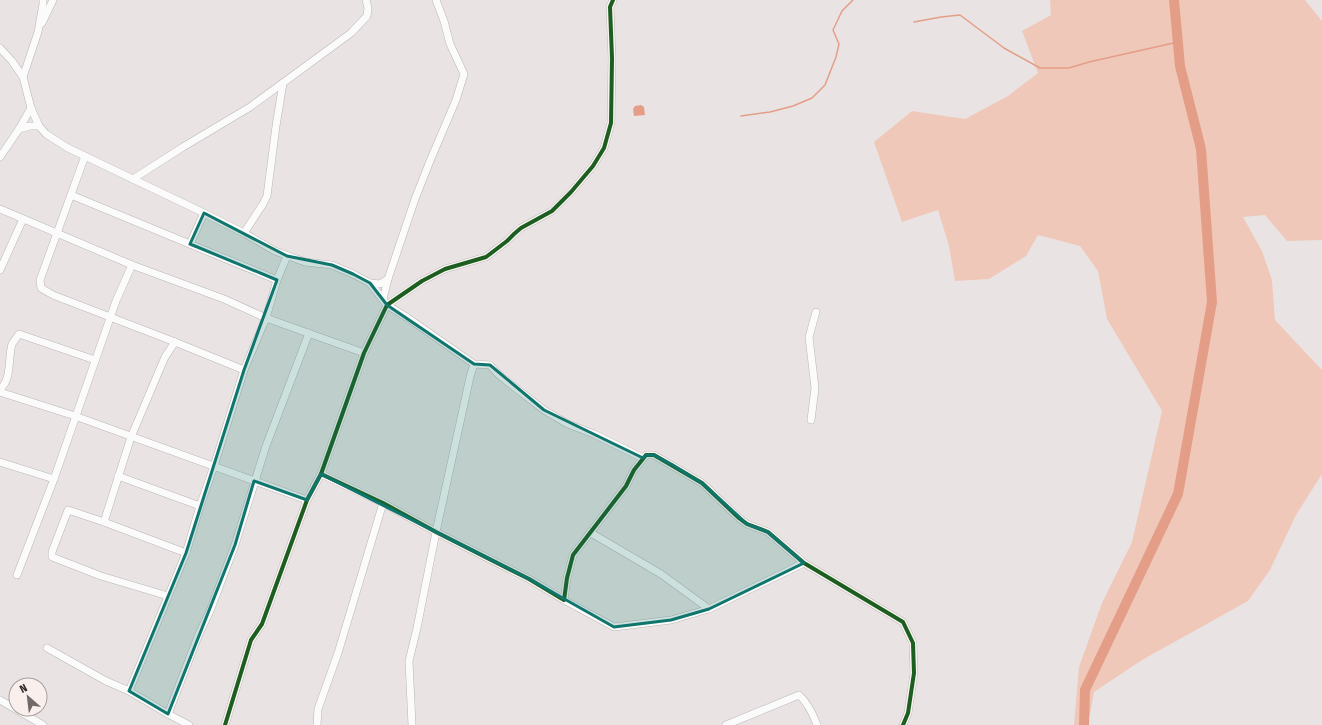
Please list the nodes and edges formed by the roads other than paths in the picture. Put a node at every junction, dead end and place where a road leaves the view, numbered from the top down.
1 (43, 0) edge
2 (53, 0) edge
3 (366, 0) edge
4 (436, 0) edge
5 (613, 0) edge
6 (38, 32) junction
7 (0, 48) edge
8 (23, 77) junction
9 (283, 83) junction
10 (31, 108) junction
11 (38, 126) junction
12 (19, 129) junction
13 (85, 156) junction
14 (0, 157) edge
15 (134, 179) junction
16 (71, 195) junction
17 (0, 209) edge
18 (204, 213) junction
19 (23, 219) junction
20 (244, 233) junction
21 (58, 234) junction
22 (190, 244) junction
23 (287, 256) junction
24 (132, 265) junction
25 (0, 270) edge
26 (388, 279) junction
27 (278, 280) junction
28 (370, 284) junction
29 (385, 302) junction
30 (816, 312) dead end
31 (110, 317) junction
32 (266, 318) junction
33 (309, 334) junction
34 (175, 342) junction
35 (364, 353) junction
36 (95, 360) junction
37 (474, 364) junction
38 (244, 370) junction
39 (0, 389) edge
40 (0, 392) edge
41 (75, 416) junction
42 (811, 420) dead end
43 (131, 437) junction
44 (643, 458) junction
45 (0, 462) edge
46 (214, 466) junction
47 (321, 474) junction
48 (118, 476) junction
49 (54, 479) junction
50 (254, 481) junction
51 (308, 500) junction
52 (384, 504) junction
53 (200, 506) junction
54 (104, 522) junction
55 (436, 532) junction
56 (591, 533) junction
57 (186, 552) junction
58 (804, 563) junction
59 (17, 576) dead end
60 (168, 596) junction
61 (564, 600) junction
62 (709, 610) junction
63 (47, 648) dead end
64 (129, 691) junction
65 (0, 700) edge
66 (168, 714) junction
67 (43, 725) edge
68 (189, 725) edge
69 (225, 725) edge
70 (317, 725) edge
71 (412, 725) edge
72 (726, 725) edge
73 (817, 725) edge
74 (903, 725) edge

1 - 6 street
2 - 6 street
3 - 9 street
4 - 26 street
5 - 29 street
6 - 8 street
7 - 8 street
8 - 10 street
9 - 15 street
9 - 20 street
10 - 11 street
10 - 12 street
11 - 12 street
11 - 13 street
12 - 14 street
13 - 15 street
13 - 16 street
15 - 18 street
16 - 21 street
16 - 22 street
17 - 19 street
18 - 20 street
18 - 22 street
19 - 21 street
19 - 25 street
20 - 23 street
21 - 24 street
21 - 31 street
22 - 27 street
23 - 27 street
23 - 28 street
24 - 31 street
24 - 32 street
26 - 28 street
26 - 29 street
27 - 32 street
28 - 29 street
29 - 35 street
29 - 37 street
30 - 42 street
31 - 34 street
31 - 36 street
32 - 33 street
32 - 38 street
33 - 35 street
33 - 50 street
34 - 38 street
34 - 43 street
35 - 47 street
36 - 39 street
36 - 41 street
37 - 44 street
37 - 55 street
38 - 46 street
40 - 41 street
41 - 43 street
41 - 49 street
43 - 46 street
43 - 48 street
44 - 56 street
44 - 58 street
45 - 49 street
46 - 50 street
46 - 53 street
47 - 51 street
47 - 52 street
48 - 53 street
48 - 54 street
49 - 59 street
50 - 51 street
50 - 66 street
51 - 69 street
52 - 55 street
52 - 70 street
53 - 57 street
54 - 57 street
54 - 60 street
55 - 61 street
55 - 71 street
56 - 61 street
56 - 62 street
57 - 60 street
58 - 62 street
58 - 74 street
60 - 64 street
61 - 62 street
63 - 64 street
64 - 66 street
65 - 67 street
66 - 68 street
72 - 73 street

